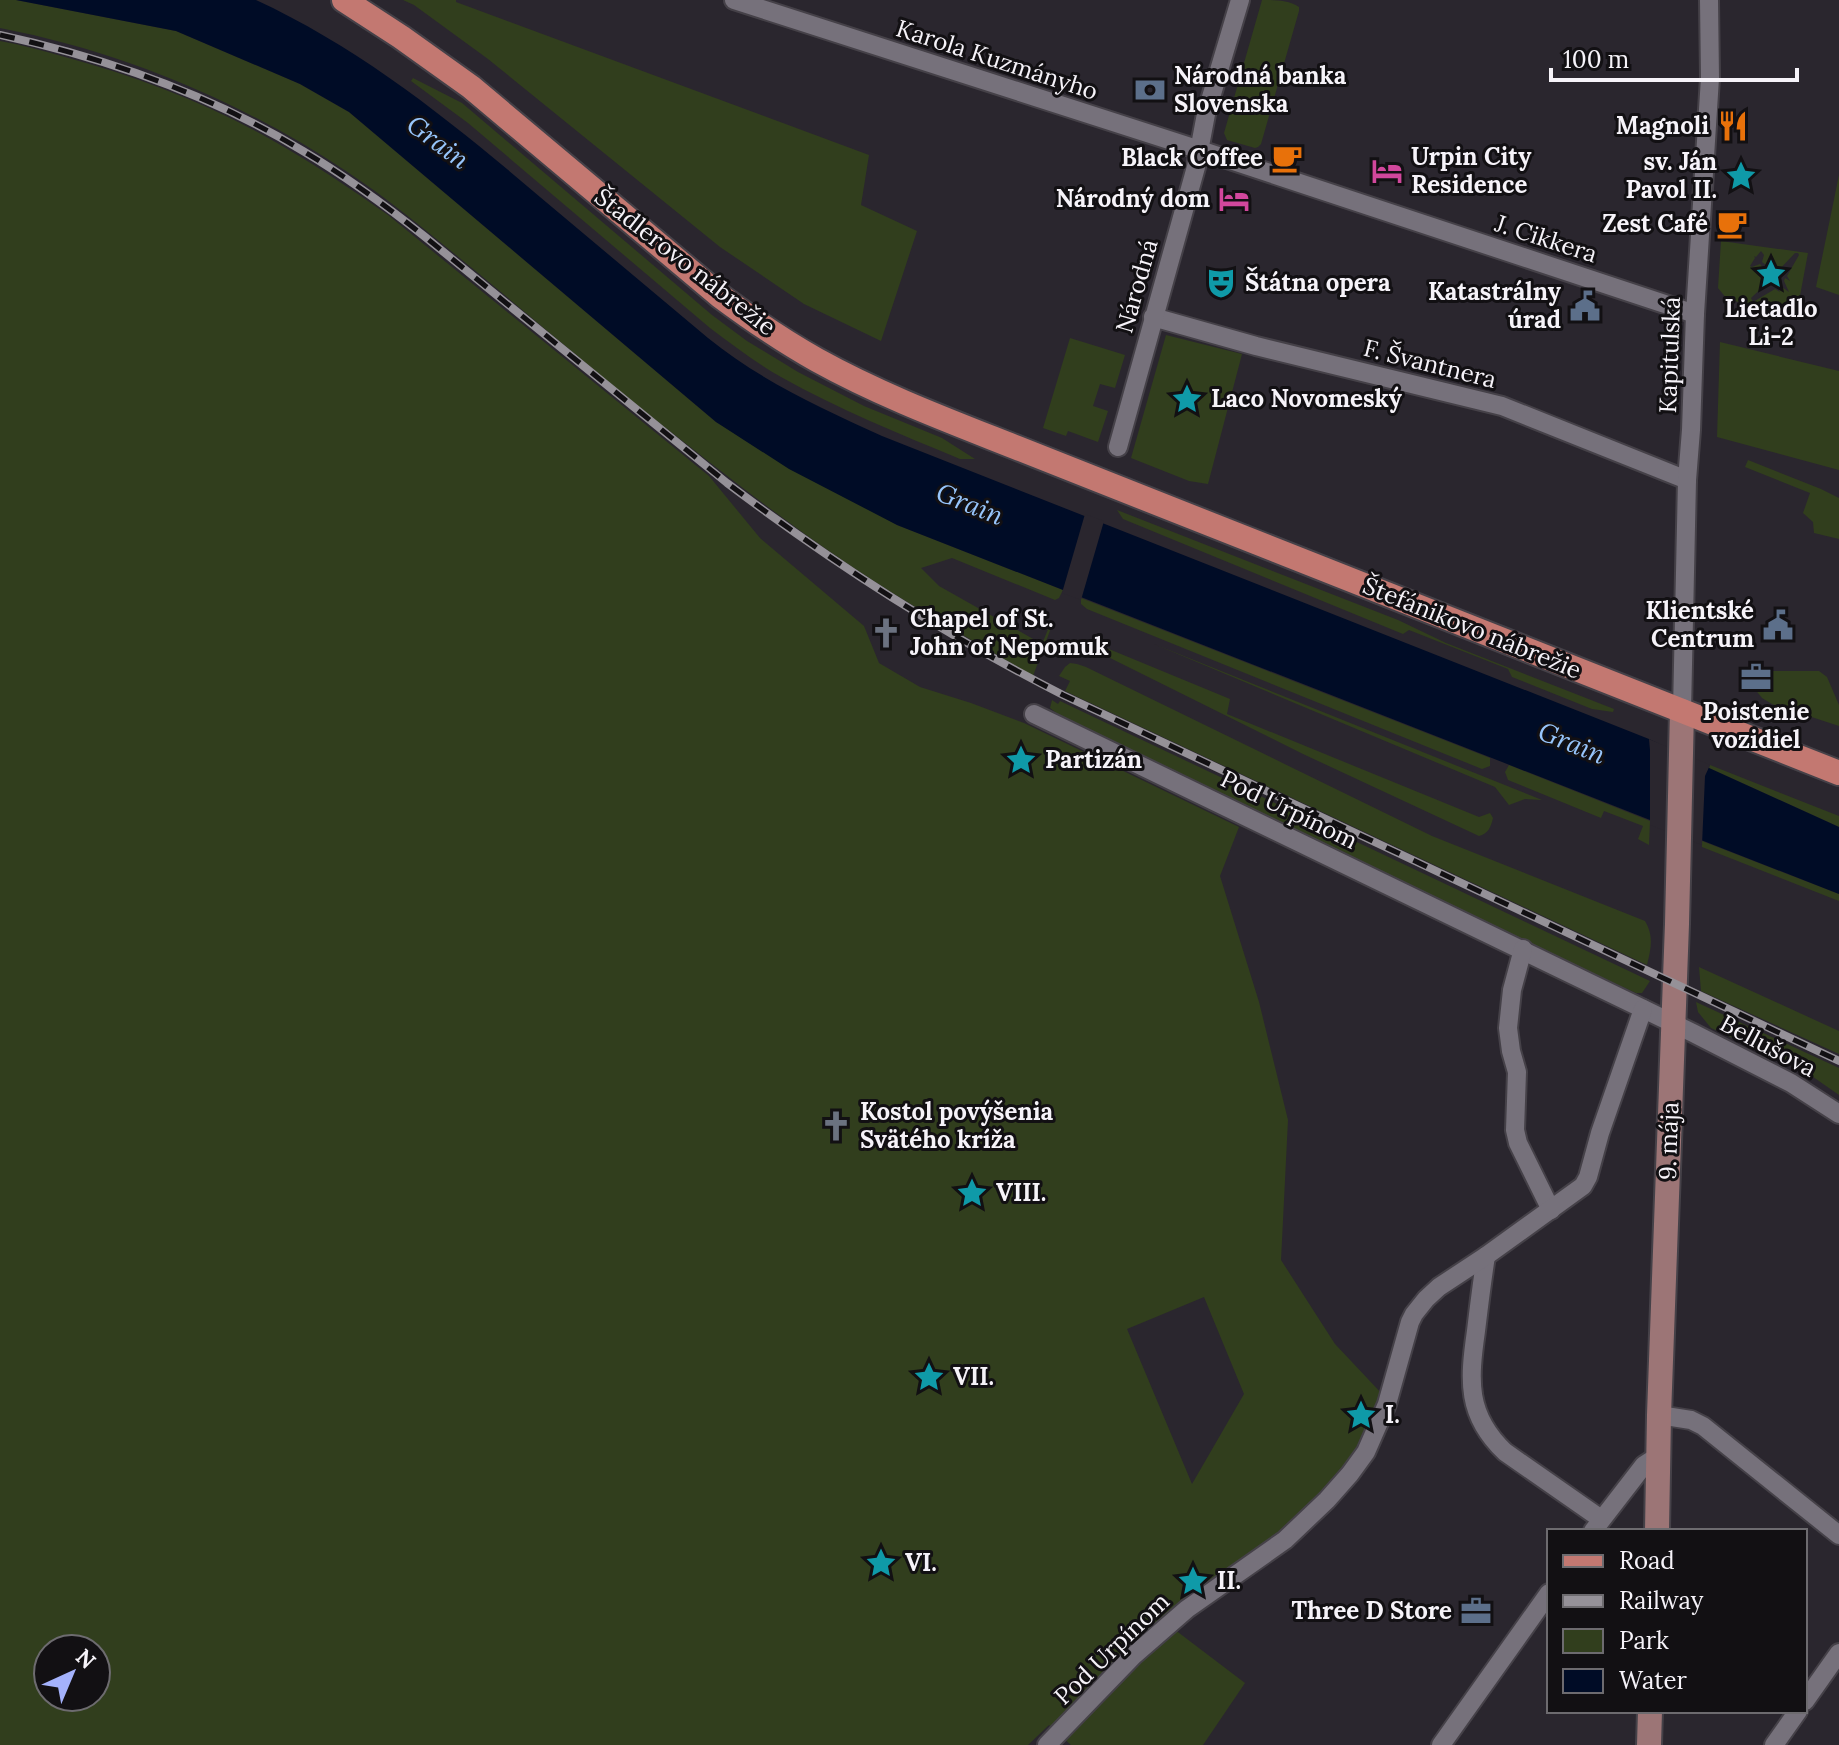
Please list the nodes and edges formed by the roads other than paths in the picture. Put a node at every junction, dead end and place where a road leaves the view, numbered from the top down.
1 (344, 0) edge
2 (734, 0) edge
3 (1240, 0) edge
4 (1709, 0) edge
5 (1200, 150) junction
6 (1695, 314) junction
7 (1153, 317) junction
8 (1118, 447) dead end
9 (1687, 480) junction
10 (1105, 483) joint
11 (1682, 711) junction
12 (1034, 714) dead end
13 (1839, 773) edge
14 (1523, 949) junction
15 (1643, 1009) junction
16 (1673, 1023) junction
17 (1839, 1114) edge
18 (1551, 1210) junction
19 (1486, 1256) junction
20 (1659, 1415) junction
21 (1658, 1456) junction
22 (1597, 1525) edge
23 (1657, 1529) edge
24 (1839, 1535) edge
25 (1547, 1596) edge
26 (1839, 1653) edge
27 (1807, 1698) edge
28 (1650, 1713) edge
29 (1797, 1713) edge
30 (1047, 1745) edge
31 (1441, 1745) edge
32 (1649, 1745) edge
33 (1774, 1745) edge

1 - 10 main road, Štadlerovo nábrežie
2 - 5 street, Karola Kuzmányho
3 - 5 street, Národná
4 - 6 street, Kapitulská
5 - 6 street, J. Cikkera
5 - 7 street, Národná
6 - 9 street, Kapitulská
7 - 8 street, Národná
7 - 9 street, F. Švantnera
9 - 11 street, Kapitulská
10 - 11 main road, Štefánikovo nábrežie
11 - 13 main road, Štefánikovo nábrežie
11 - 16 main road, 9. mája
12 - 14 street, Pod Urpínom
14 - 15 street, Pod Urpínom
14 - 18 street
15 - 16 street, Pod Urpínom
15 - 18 street, Pod Urpínom
16 - 17 street, Bellušova
16 - 20 main road, 9. mája
18 - 19 street, Pod Urpínom
19 - 22 street
19 - 30 street, Pod Urpínom
20 - 21 main road, 9. mája
20 - 24 street
21 - 22 street
21 - 23 main road, 9. mája
25 - 31 street
26 - 27 street
28 - 32 main road
29 - 33 street

